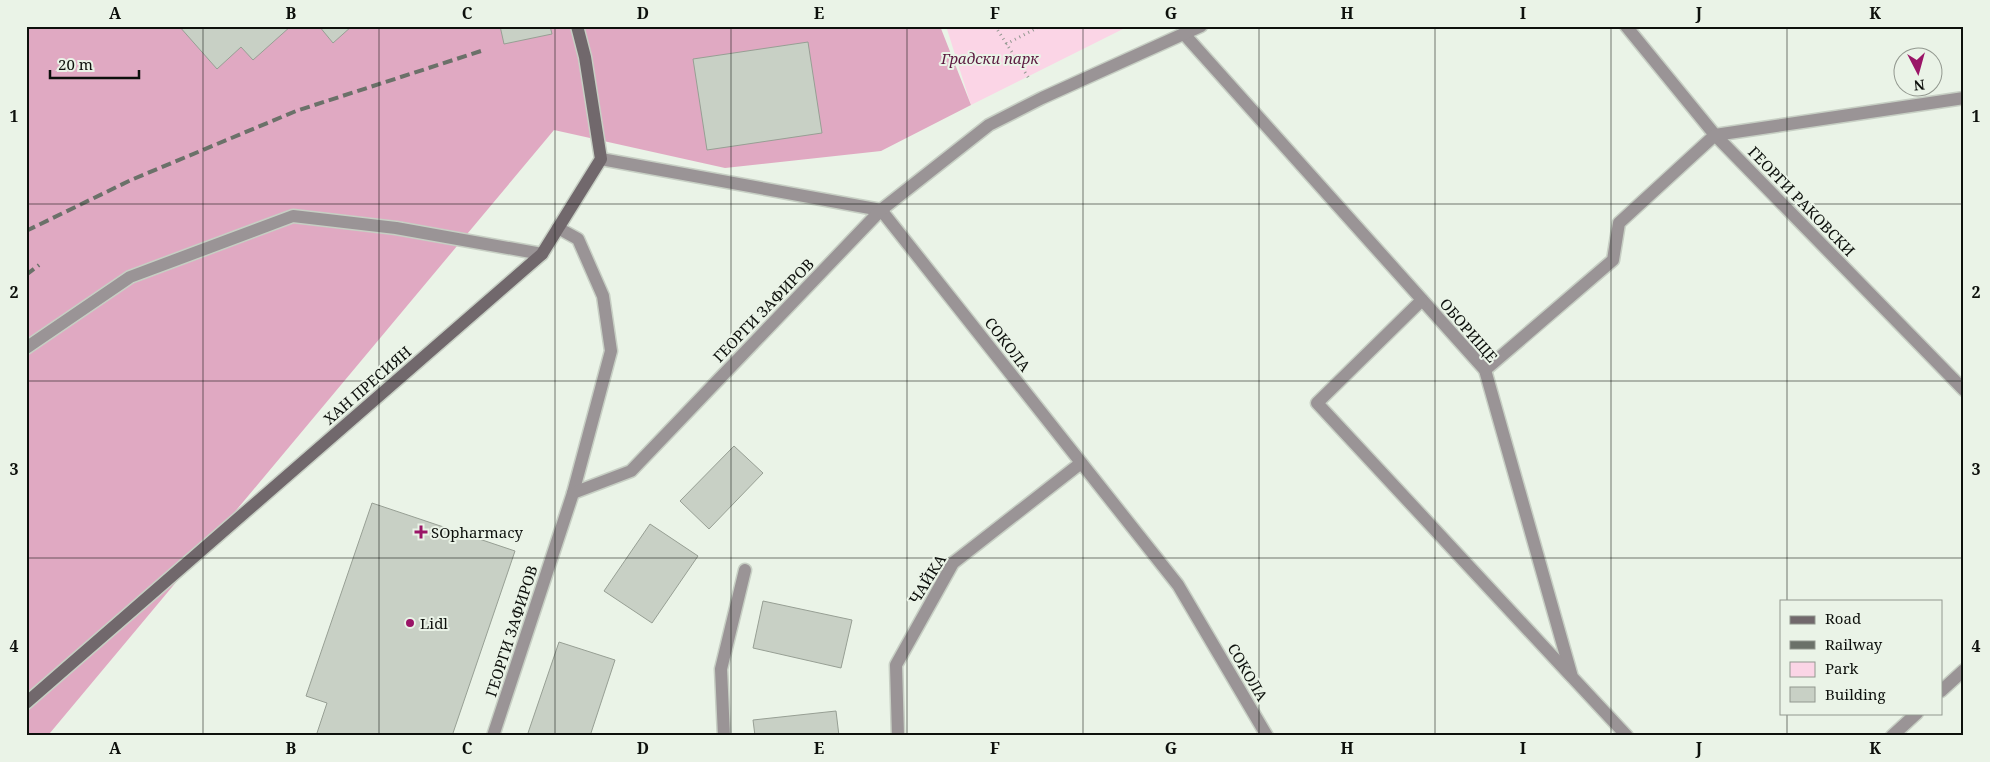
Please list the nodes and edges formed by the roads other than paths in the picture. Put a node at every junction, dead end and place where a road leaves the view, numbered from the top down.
1 (577, 26) edge
2 (1201, 26) edge
3 (1626, 26) edge
4 (1184, 34) junction
5 (1964, 98) edge
6 (1715, 135) junction
7 (602, 159) junction
8 (881, 210) junction
9 (558, 228) junction
10 (542, 254) junction
11 (1422, 300) junction
12 (26, 348) edge
13 (1485, 370) junction
14 (1964, 390) edge
15 (1081, 462) junction
16 (573, 493) junction
17 (745, 570) dead end
18 (1964, 670) edge
19 (1572, 676) junction
20 (1942, 689) edge
21 (26, 702) edge
22 (1916, 714) edge
23 (493, 736) edge
24 (724, 736) edge
25 (898, 736) edge
26 (1267, 736) edge
27 (1627, 736) edge
28 (1892, 736) edge

1 - 7 street
2 - 4 street, ГЕОРГИ ЗАФИРОВ
3 - 6 street, ГЕОРГИ РАКОВСКИ
4 - 8 street, ГЕОРГИ ЗАФИРОВ
4 - 11 street, ОБОРИЩЕ
5 - 6 street
6 - 13 street
6 - 14 street, ГЕОРГИ РАКОВСКИ
7 - 8 street
7 - 9 street, ХАН ПРЕСИЯН
8 - 15 street, СОКОЛА
8 - 16 street, ГЕОРГИ ЗАФИРОВ
9 - 10 street, ХАН ПРЕСИЯН
9 - 16 street
10 - 12 street
10 - 21 street, ХАН ПРЕСИЯН
11 - 13 street, ОБОРИЩЕ
11 - 19 street
13 - 19 street, ОБОРИЩЕ
15 - 25 street, ЧАЙКА
15 - 26 street, СОКОЛА
16 - 23 street, ГЕОРГИ ЗАФИРОВ
17 - 24 street
18 - 20 street
19 - 27 street, ОБОРИЩЕ
22 - 28 street

